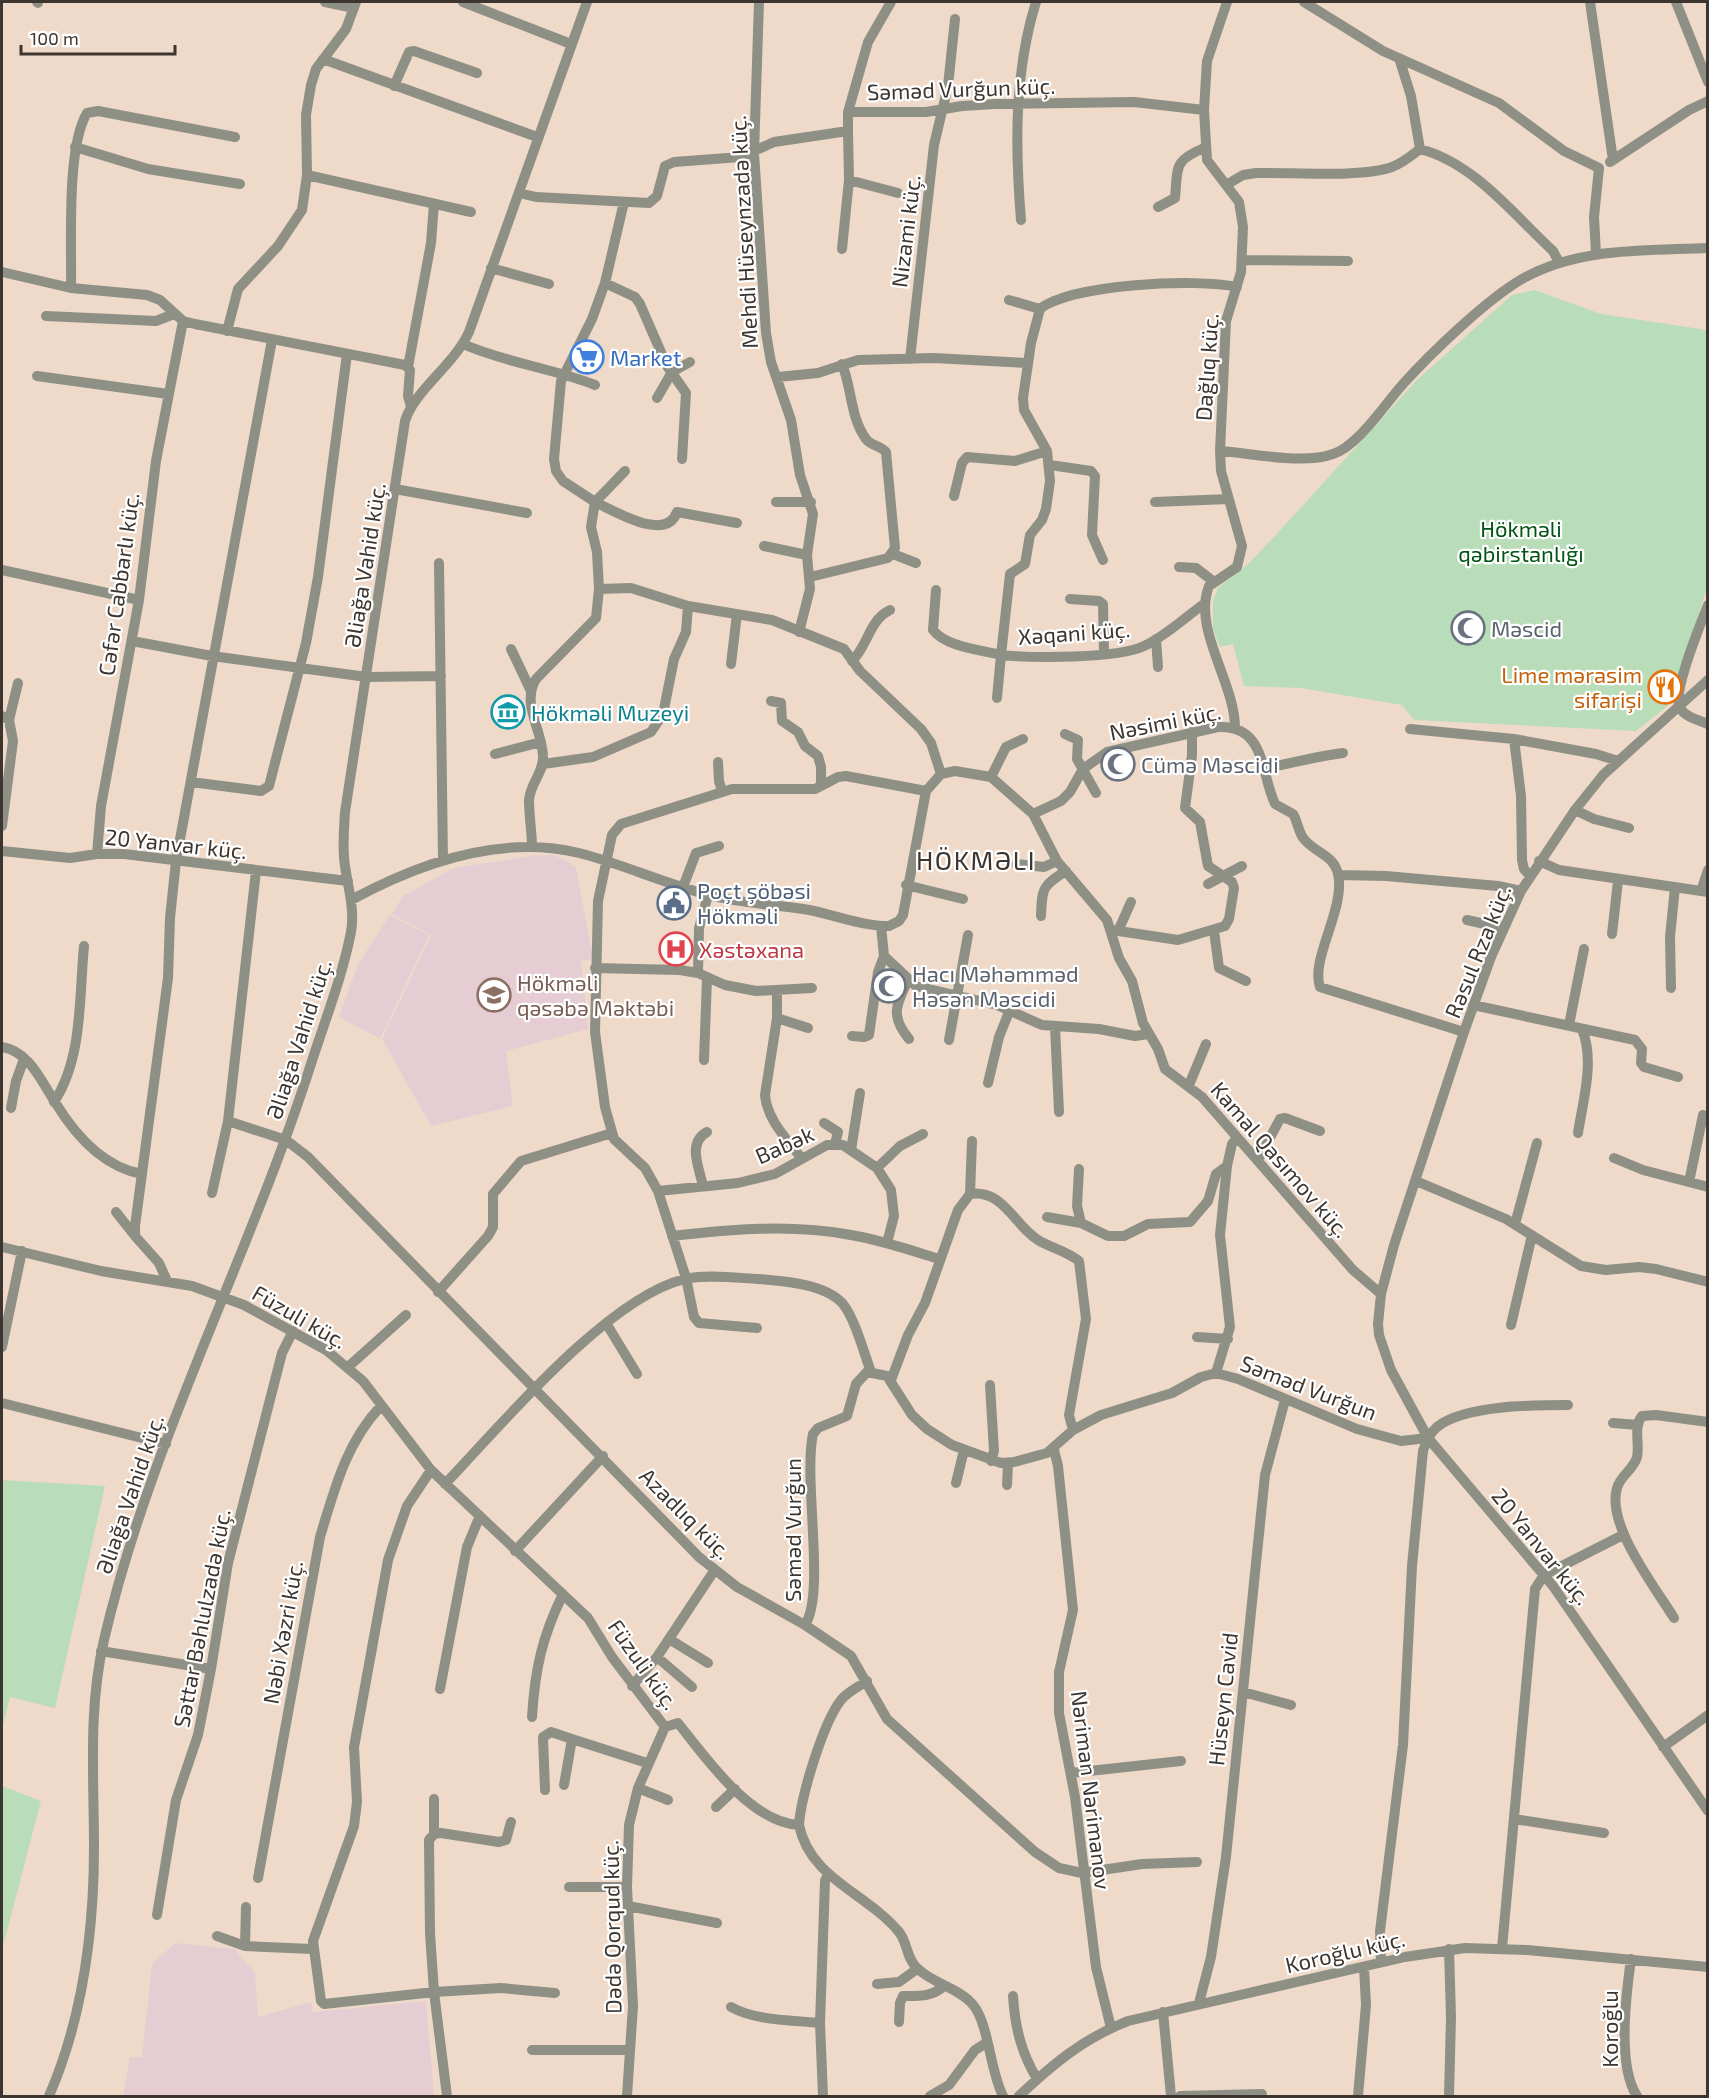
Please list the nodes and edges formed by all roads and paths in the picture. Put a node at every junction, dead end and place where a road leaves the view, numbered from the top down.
1 (325, 2) edge
2 (463, 2) edge
3 (587, 2) edge
4 (759, 2) edge
5 (891, 2) edge
6 (1036, 2) edge
7 (1227, 2) edge
8 (1304, 2) edge
9 (1590, 2) edge
10 (1676, 2) edge
11 (355, 5) edge
12 (955, 19) dead end
13 (571, 44) junction
14 (1399, 58) junction
15 (323, 60) junction
16 (477, 73) dead end
17 (1707, 82) edge
18 (394, 86) junction
19 (1707, 101) edge
20 (1017, 104) junction
21 (943, 110) junction
22 (1204, 110) junction
23 (848, 112) junction
24 (848, 131) junction
25 (235, 137) dead end
26 (537, 137) junction
27 (75, 147) junction
28 (1204, 148) junction
29 (1419, 149) junction
30 (754, 153) junction
31 (1613, 160) junction
32 (1599, 168) junction
33 (307, 175) junction
34 (849, 180) junction
35 (240, 184) dead end
36 (1227, 185) junction
37 (519, 193) junction
38 (898, 193) dead end
39 (624, 202) junction
40 (434, 204) junction
41 (1158, 207) dead end
42 (471, 212) dead end
43 (1021, 220) dead end
44 (1707, 248) edge
45 (842, 249) dead end
46 (1596, 254) junction
47 (1242, 260) junction
48 (1348, 261) dead end
49 (1559, 262) junction
50 (491, 268) junction
51 (2, 273) edge
52 (549, 284) dead end
53 (605, 284) junction
54 (1237, 287) junction
55 (71, 288) junction
56 (1009, 300) dead end
57 (1040, 309) junction
58 (46, 316) dead end
59 (179, 317) junction
60 (227, 330) junction
61 (272, 340) junction
62 (463, 344) junction
63 (347, 354) junction
64 (910, 358) junction
65 (690, 362) dead end
66 (1027, 363) junction
67 (842, 364) junction
68 (408, 367) junction
69 (672, 372) junction
70 (564, 373) junction
71 (37, 376) dead end
72 (777, 377) junction
73 (595, 385) dead end
74 (168, 394) junction
75 (657, 398) dead end
76 (411, 407) junction
77 (1047, 451) junction
78 (1220, 451) junction
79 (682, 459) dead end
80 (1050, 465) junction
81 (625, 471) dead end
82 (395, 489) junction
83 (954, 496) dead end
84 (1228, 499) junction
85 (595, 502) junction
86 (776, 502) dead end
87 (811, 502) junction
88 (1155, 502) dead end
89 (527, 513) dead end
90 (737, 523) dead end
91 (764, 546) dead end
92 (893, 554) junction
93 (807, 555) junction
94 (1103, 560) dead end
95 (439, 563) dead end
96 (916, 563) dead end
97 (1179, 567) dead end
98 (2, 570) edge
99 (810, 577) junction
100 (1213, 581) junction
101 (599, 589) junction
102 (936, 590) dead end
103 (1070, 599) dead end
104 (140, 600) junction
105 (1204, 604) junction
106 (1707, 605) edge
107 (688, 606) junction
108 (890, 610) dead end
109 (737, 614) junction
110 (800, 632) junction
111 (1156, 639) junction
112 (132, 641) junction
113 (511, 650) dead end
114 (1104, 653) junction
115 (1001, 655) junction
116 (212, 656) junction
117 (852, 661) junction
118 (731, 664) dead end
119 (1158, 667) dead end
120 (298, 668) junction
121 (441, 676) junction
122 (367, 677) junction
123 (1707, 680) edge
124 (18, 683) dead end
125 (530, 690) junction
126 (997, 698) dead end
127 (771, 701) dead end
128 (1680, 708) junction
129 (5, 718) edge
130 (1707, 724) edge
131 (1235, 728) junction
132 (1410, 729) dead end
133 (1192, 732) junction
134 (1065, 734) dead end
135 (1023, 739) dead end
136 (1514, 739) junction
137 (541, 742) junction
138 (1342, 753) dead end
139 (495, 754) dead end
140 (1618, 761) junction
141 (718, 762) dead end
142 (543, 764) junction
143 (1265, 768) junction
144 (1083, 769) junction
145 (941, 774) junction
146 (991, 777) junction
147 (191, 782) junction
148 (821, 786) junction
149 (722, 791) junction
150 (926, 791) junction
151 (1096, 793) dead end
152 (1575, 810) junction
153 (1033, 814) junction
154 (2, 826) edge
155 (1629, 828) dead end
156 (719, 846) dead end
157 (532, 847) junction
158 (2, 851) edge
159 (97, 854) junction
160 (443, 860) junction
161 (176, 861) junction
162 (605, 861) junction
163 (1057, 861) junction
164 (1539, 861) junction
165 (1016, 864) dead end
166 (1242, 867) dead end
167 (1707, 870) edge
168 (256, 871) junction
169 (1065, 871) junction
170 (1339, 875) junction
171 (1222, 876) junction
172 (1530, 876) junction
173 (348, 881) junction
174 (1618, 881) junction
175 (1208, 884) dead end
176 (906, 885) junction
177 (683, 887) junction
178 (1675, 887) junction
179 (1521, 891) junction
180 (1704, 892) edge
181 (708, 895) junction
182 (963, 898) dead end
183 (351, 900) junction
184 (1131, 902) dead end
185 (1041, 916) dead end
186 (1467, 920) dead end
187 (881, 926) junction
188 (1503, 928) junction
189 (1115, 929) junction
190 (1214, 931) junction
191 (1612, 934) dead end
192 (968, 935) dead end
193 (84, 946) dead end
194 (1584, 949) dead end
195 (884, 956) junction
196 (596, 968) junction
197 (703, 975) junction
198 (908, 980) junction
199 (1246, 981) dead end
200 (812, 988) dead end
201 (1671, 988) dead end
202 (777, 990) junction
203 (957, 996) junction
204 (1473, 1005) junction
205 (1009, 1012) junction
206 (777, 1018) junction
207 (1569, 1025) junction
208 (1055, 1027) junction
209 (808, 1028) dead end
210 (1582, 1029) junction
211 (1464, 1032) junction
212 (1148, 1034) junction
213 (852, 1036) dead end
214 (909, 1039) dead end
215 (949, 1041) dead end
216 (1206, 1044) dead end
217 (2, 1047) edge
218 (24, 1059) junction
219 (704, 1060) dead end
220 (1678, 1077) dead end
221 (988, 1083) dead end
222 (1189, 1086) junction
223 (860, 1093) dead end
224 (54, 1102) junction
225 (11, 1108) dead end
226 (1059, 1112) dead end
227 (1703, 1115) dead end
228 (228, 1121) junction
229 (824, 1123) dead end
230 (1320, 1131) dead end
231 (707, 1132) dead end
232 (612, 1133) junction
233 (1578, 1133) dead end
234 (923, 1134) dead end
235 (1237, 1138) junction
236 (286, 1140) junction
237 (972, 1141) dead end
238 (1536, 1143) dead end
239 (835, 1144) junction
240 (851, 1150) junction
241 (1614, 1158) dead end
242 (802, 1159) junction
243 (1258, 1160) junction
244 (1227, 1166) junction
245 (876, 1168) junction
246 (1078, 1169) dead end
247 (142, 1173) junction
248 (1416, 1181) junction
249 (1689, 1182) junction
250 (703, 1186) junction
251 (1707, 1187) edge
252 (657, 1191) junction
253 (212, 1193) dead end
254 (970, 1194) junction
255 (1208, 1201) junction
256 (1221, 1202) junction
257 (116, 1212) dead end
258 (1047, 1217) dead end
259 (1081, 1223) junction
260 (1515, 1224) junction
261 (1532, 1235) junction
262 (135, 1236) junction
263 (672, 1236) junction
264 (887, 1243) junction
265 (2, 1247) edge
266 (22, 1251) junction
267 (939, 1259) junction
268 (686, 1278) junction
269 (167, 1281) junction
270 (1707, 1282) edge
271 (438, 1292) junction
272 (1381, 1294) junction
273 (224, 1297) junction
274 (406, 1315) dead end
275 (606, 1323) junction
276 (1511, 1325) dead end
277 (757, 1328) dead end
278 (293, 1331) junction
279 (1197, 1337) dead end
280 (1228, 1339) junction
281 (2, 1347) edge
282 (348, 1367) junction
283 (871, 1372) junction
284 (1216, 1373) junction
285 (637, 1374) dead end
286 (891, 1380) junction
287 (990, 1385) dead end
288 (537, 1388) junction
289 (1286, 1400) junction
290 (2, 1402) edge
291 (1569, 1405) dead end
292 (381, 1407) junction
293 (1707, 1422) edge
294 (1613, 1423) dead end
295 (1638, 1425) junction
296 (1073, 1430) junction
297 (1428, 1438) junction
298 (166, 1444) junction
299 (964, 1450) junction
300 (1054, 1450) junction
301 (603, 1456) junction
302 (991, 1461) junction
303 (1008, 1464) junction
304 (431, 1470) junction
305 (956, 1483) dead end
306 (445, 1484) junction
307 (1007, 1485) dead end
308 (479, 1518) junction
309 (1623, 1535) junction
310 (515, 1551) junction
311 (714, 1571) junction
312 (1544, 1575) junction
313 (563, 1594) junction
314 (1674, 1618) dead end
315 (805, 1625) junction
316 (669, 1639) junction
317 (101, 1651) junction
318 (657, 1657) junction
319 (708, 1663) dead end
320 (211, 1669) junction
321 (867, 1681) junction
322 (632, 1686) junction
323 (692, 1686) dead end
324 (440, 1689) dead end
325 (1243, 1692) junction
326 (1291, 1705) dead end
327 (1707, 1715) edge
328 (532, 1717) dead end
329 (665, 1727) junction
330 (573, 1739) junction
331 (1663, 1747) junction
332 (1181, 1761) dead end
333 (648, 1763) junction
334 (1071, 1773) junction
335 (564, 1785) dead end
336 (638, 1788) junction
337 (735, 1789) junction
338 (545, 1790) dead end
339 (434, 1799) dead end
340 (668, 1800) dead end
341 (716, 1807) dead end
342 (1707, 1811) edge
343 (1514, 1819) junction
344 (511, 1822) dead end
345 (799, 1825) junction
346 (1604, 1833) dead end
347 (434, 1834) junction
348 (1197, 1862) dead end
349 (1082, 1873) junction
350 (828, 1874) junction
351 (258, 1878) dead end
352 (569, 1887) dead end
353 (627, 1887) junction
354 (628, 1906) junction
355 (246, 1907) dead end
356 (157, 1915) dead end
357 (717, 1923) dead end
358 (217, 1936) dead end
359 (245, 1946) junction
360 (1502, 1948) junction
361 (312, 1949) junction
362 (1449, 1949) junction
363 (1631, 1959) junction
364 (1381, 1962) junction
365 (1707, 1966) edge
366 (1364, 1967) junction
367 (917, 1969) junction
368 (877, 1984) dead end
369 (944, 1986) junction
370 (434, 1992) junction
371 (555, 1993) dead end
372 (1013, 1996) dead end
373 (1199, 2003) junction
374 (731, 2007) dead end
375 (1163, 2012) junction
376 (820, 2022) junction
377 (899, 2022) dead end
378 (1112, 2028) junction
379 (986, 2043) junction
380 (532, 2050) dead end
381 (630, 2050) junction
382 (1038, 2079) junction
383 (1262, 2094) dead end
384 (49, 2097) edge
385 (447, 2097) edge
386 (627, 2097) edge
387 (823, 2097) edge
388 (930, 2097) edge
389 (1003, 2097) edge
390 (1019, 2097) edge
391 (1171, 2097) edge
392 (1180, 2097) edge
393 (1358, 2097) edge
394 (1449, 2097) edge
395 (1637, 2097) edge

1 - 11 street
2 - 13 street
3 - 13 street, Əliağa Vahid küç.
4 - 30 street, Mehdi Hüseynzadə küç.
5 - 23 street
6 - 20 street
7 - 22 street, Dağlıq küç.
8 - 14 street
9 - 31 street
10 - 17 street
11 - 15 street
12 - 21 street, Nizami küç.
13 - 26 street, Əliağa Vahid küç.
14 - 29 street
14 - 32 street
15 - 18 street
15 - 33 street
16 - 18 street
18 - 26 street
19 - 31 street
20 - 21 street, Səməd Vurğun küç.
20 - 22 street, Səməd Vurğun küç.
20 - 43 street
21 - 23 street, Səməd Vurğun küç.
21 - 64 street, Nizami küç.
22 - 28 street, Dağlıq küç.
23 - 24 street, Səməd Vurğun küç.
24 - 30 street, Səməd Vurğun küç.
24 - 34 street
25 - 27 street
26 - 37 street, Əliağa Vahid küç.
27 - 35 street
27 - 55 street
28 - 36 street, Dağlıq küç.
28 - 41 street
29 - 36 street
29 - 49 street
30 - 39 street, Səməd Vurğun küç.
30 - 72 street, Mehdi Hüseynzadə küç.
31 - 32 street
32 - 46 street
33 - 40 street
33 - 60 street
34 - 38 street
34 - 45 street
36 - 47 street, Dağlıq küç.
37 - 39 street, Səməd Vurğun küç.
37 - 50 street, Əliağa Vahid küç.
39 - 53 street
40 - 42 street
40 - 68 street
44 - 46 street
46 - 49 street
47 - 48 street
47 - 54 street, Dağlıq küç.
49 - 78 street
50 - 52 street
50 - 62 street, Əliağa Vahid küç.
51 - 55 street
53 - 69 street
53 - 70 street
54 - 57 street
54 - 78 street, Dağlıq küç.
55 - 59 street
56 - 57 street
57 - 66 street, Xəqani küç.
58 - 59 street
59 - 60 street
59 - 74 street, Cəfər Cabbarlı küç.
60 - 61 street
61 - 63 street
61 - 116 street
62 - 70 street
62 - 76 street, Əliağa Vahid küç.
63 - 68 street
63 - 120 street
64 - 66 street
64 - 67 street
65 - 69 street
66 - 77 street, Xəqani küç.
67 - 72 street
67 - 92 street
68 - 76 street
69 - 75 street
69 - 79 street
70 - 73 street
70 - 85 street
71 - 74 street
72 - 87 street, Mehdi Hüseynzadə küç.
74 - 104 street, Cəfər Cabbarlı küç.
76 - 82 street, Əliağa Vahid küç.
77 - 80 street, Xəqani küç.
77 - 83 street
78 - 84 street, Dağlıq küç.
80 - 94 street
80 - 115 street, Xəqani küç.
81 - 85 street
82 - 89 street
82 - 122 street, Əliağa Vahid küç.
84 - 88 street
84 - 100 street, Dağlıq küç.
85 - 90 street
85 - 101 street
86 - 87 street
87 - 93 street, Mehdi Hüseynzadə küç.
91 - 93 street
92 - 96 street
92 - 99 street
93 - 99 street, Mehdi Hüseynzadə küç.
95 - 121 street
97 - 100 street
98 - 104 street
99 - 110 street, Mehdi Hüseynzadə küç.
100 - 105 street
101 - 107 street
101 - 125 street
102 - 115 street
103 - 114 street
104 - 112 street, Cəfər Cabbarlı küç.
105 - 111 street, Xəqani küç.
105 - 131 street
106 - 128 street
107 - 109 street
107 - 142 street
108 - 117 street
109 - 110 street
109 - 118 street
110 - 117 street
111 - 114 street, Xəqani küç.
111 - 119 street
112 - 116 street
112 - 159 street, Cəfər Cabbarlı küç.
113 - 125 street
114 - 115 street, Xəqani küç.
115 - 126 street
116 - 120 street
116 - 147 street
117 - 145 street
120 - 122 street
120 - 147 street
121 - 122 street
121 - 160 street
122 - 173 street, Əliağa Vahid küç.
123 - 128 street, Rəsul Rza küç.
124 - 129 street
125 - 137 street
127 - 148 street
128 - 130 street
128 - 140 street, Rəsul Rza küç.
129 - 154 street
131 - 133 street, Nəsimi küç.
131 - 143 street, Nəsimi küç.
132 - 136 street
133 - 144 street, Nəsimi küç.
133 - 171 street
134 - 144 street
135 - 146 street
136 - 140 street
136 - 172 street
137 - 139 street
137 - 142 street
138 - 143 street
140 - 152 street, Rəsul Rza küç.
141 - 149 street
142 - 157 street
143 - 170 street, Nəsimi küç.
144 - 151 street
144 - 153 street, Nəsimi küç.
145 - 146 street
145 - 150 street
146 - 153 street, Kamal Qasımov küç.
147 - 161 street
148 - 149 street
148 - 150 street
149 - 162 street
150 - 176 street
152 - 155 street
152 - 164 street, Rəsul Rza küç.
153 - 163 street, Kamal Qasımov küç.
156 - 177 street
157 - 160 street
157 - 162 street
158 - 159 street, 20 Yanvar küç.
159 - 161 street, 20 Yanvar küç.
160 - 183 street
161 - 168 street, 20 Yanvar küç.
161 - 247 street
162 - 177 street
162 - 196 street
163 - 165 street
163 - 169 street, Kamal Qasımov küç.
164 - 172 street, Rəsul Rza küç.
164 - 174 street
166 - 171 street
167 - 180 street
168 - 173 street, 20 Yanvar küç.
168 - 228 street
169 - 185 street
169 - 189 street, Kamal Qasımov küç.
170 - 179 street
170 - 211 street
171 - 175 street
171 - 190 street
172 - 179 street, Rəsul Rza küç.
173 - 183 street, Əliağa Vahid küç.
174 - 178 street
174 - 191 street
176 - 182 street
176 - 187 street
177 - 181 street
178 - 180 street
178 - 201 street
179 - 188 street, Rəsul Rza küç.
181 - 187 street
181 - 197 street
183 - 236 street, Əliağa Vahid küç.
184 - 189 street
186 - 188 street
187 - 195 street
188 - 204 street, Rəsul Rza küç.
189 - 190 street
189 - 212 street, Kamal Qasımov küç.
190 - 199 street
192 - 203 street
193 - 224 street
194 - 207 street
195 - 198 street
195 - 213 street
196 - 197 street
196 - 232 street
197 - 202 street
197 - 219 street
198 - 203 street
198 - 214 street
200 - 202 street
202 - 206 street
203 - 205 street
203 - 215 street
204 - 207 street
204 - 211 street, Rəsul Rza küç.
205 - 208 street
205 - 221 street
206 - 209 street
206 - 242 street
207 - 210 street
208 - 212 street
208 - 226 street
210 - 220 street
210 - 233 street
211 - 248 street, Rəsul Rza küç.
212 - 222 street, Kamal Qasımov küç.
216 - 222 street
217 - 218 street
218 - 224 street
218 - 225 street
222 - 235 street, Kamal Qasımov küç.
223 - 240 street
224 - 247 street
227 - 249 street
228 - 236 street, Azadlıq küç.
228 - 253 street
229 - 239 street
230 - 243 street
231 - 250 street
232 - 252 street
232 - 271 street
234 - 245 street
235 - 243 street, Kamal Qasımov küç.
235 - 244 street
236 - 271 street, Azadlıq küç.
236 - 273 street, Əliağa Vahid küç.
237 - 254 street
238 - 260 street
239 - 240 street, Babək
239 - 242 street, Babək
240 - 245 street, Babək
241 - 249 street
242 - 250 street, Babək
243 - 272 street, Kamal Qasımov küç.
244 - 255 street
244 - 256 street
245 - 264 street, Babək
246 - 259 street
247 - 262 street
248 - 260 street
248 - 272 street, Rəsul Rza küç.
249 - 251 street
250 - 252 street, Babək
252 - 263 street
254 - 267 street
254 - 296 street
255 - 256 street
255 - 259 street
256 - 280 street
257 - 262 street
258 - 259 street
260 - 261 street
261 - 270 street
261 - 276 street
262 - 269 street
263 - 264 street
263 - 268 street
264 - 267 street
265 - 266 street, Füzuli küç.
266 - 269 street, Füzuli küç.
266 - 281 street
267 - 286 street
268 - 275 street
268 - 277 street
268 - 283 street
269 - 273 street, Füzuli küç.
271 - 288 street, Azadlıq küç.
272 - 297 street, 20 Yanvar küç.
273 - 278 street, Füzuli küç.
273 - 298 street, Əliağa Vahid küç.
274 - 282 street
275 - 285 street
275 - 288 street
278 - 282 street, Füzuli küç.
278 - 320 street, Səttar Bəhlulzadə küç.
279 - 280 street
280 - 284 street
282 - 292 street, Füzuli küç.
283 - 286 street
283 - 315 street, Səməd Vurğun
284 - 289 street, Səməd Vurğun
284 - 296 street, Səməd Vurğun
286 - 299 street, Səməd Vurğun
287 - 302 street
288 - 301 street, Azadlıq küç.
288 - 306 street
289 - 297 street, Səməd Vurğun
289 - 325 street, Hüseyn Cavid
290 - 298 street
291 - 297 street
292 - 304 street, Füzuli küç.
292 - 351 street, Nəbi Xəzri küç.
293 - 295 street
294 - 295 street
295 - 309 street
296 - 300 street, Səməd Vurğun
297 - 312 street, 20 Yanvar küç.
297 - 364 street
298 - 317 street, Əliağa Vahid küç.
299 - 302 street, Səməd Vurğun
299 - 305 street
300 - 303 street, Səməd Vurğun
300 - 334 street, Nəriman Nərimanov
301 - 310 street
301 - 311 street, Azadlıq küç.
302 - 303 street, Səməd Vurğun
303 - 307 street
304 - 306 street, Füzuli küç.
304 - 361 street
306 - 308 street, Füzuli küç.
308 - 310 street, Füzuli küç.
308 - 324 street
309 - 312 street
309 - 314 street
310 - 313 street, Füzuli küç.
311 - 315 street, Azadlıq küç.
311 - 316 street
312 - 331 street, 20 Yanvar küç.
312 - 343 street
313 - 322 street, Füzuli küç.
313 - 328 street
315 - 321 street, Azadlıq küç.
316 - 318 street
316 - 319 street
317 - 320 street
317 - 384 street, Əliağa Vahid küç.
318 - 322 street
318 - 323 street
320 - 356 street, Səttar Bəhlulzadə küç.
321 - 345 street
321 - 349 street, Azadlıq küç.
322 - 329 street, Füzuli küç.
325 - 326 street
325 - 373 street, Hüseyn Cavid
327 - 331 street
329 - 333 street, Dədə Qorqud küç.
329 - 337 street, Füzuli küç.
330 - 333 street
330 - 335 street
330 - 338 street
331 - 342 street, 20 Yanvar küç.
332 - 334 street
333 - 336 street, Dədə Qorqud küç.
334 - 349 street, Nəriman Nərimanov
336 - 340 street
336 - 353 street, Dədə Qorqud küç.
337 - 341 street
337 - 345 street, Füzuli küç.
339 - 347 street
343 - 346 street
343 - 360 street
344 - 347 street
345 - 350 street
347 - 370 street
348 - 349 street
349 - 378 street, Nəriman Nərimanov
350 - 367 street
350 - 376 street
352 - 353 street
353 - 354 street, Dədə Qorqud küç.
354 - 357 street
354 - 381 street, Dədə Qorqud küç.
355 - 359 street
358 - 359 street
359 - 361 street
360 - 362 street, Koroğlu küç.
360 - 363 street, Koroğlu küç.
361 - 370 street
362 - 364 street, Koroğlu küç.
362 - 394 street
363 - 365 street, Koroğlu küç.
363 - 395 street, Koroğlu
364 - 366 street, Koroğlu küç.
366 - 373 street, Koroğlu küç.
366 - 393 street
367 - 368 street
367 - 369 street
369 - 377 street
369 - 379 street
370 - 371 street
370 - 385 street
372 - 382 street
373 - 375 street, Koroğlu küç.
374 - 376 street
375 - 378 street, Koroğlu küç.
375 - 391 street
376 - 387 street
378 - 382 street, Koroğlu küç.
379 - 388 street
379 - 389 street
380 - 381 street
381 - 386 street, Dədə Qorqud küç.
382 - 390 street, Koroğlu küç.
383 - 392 street

